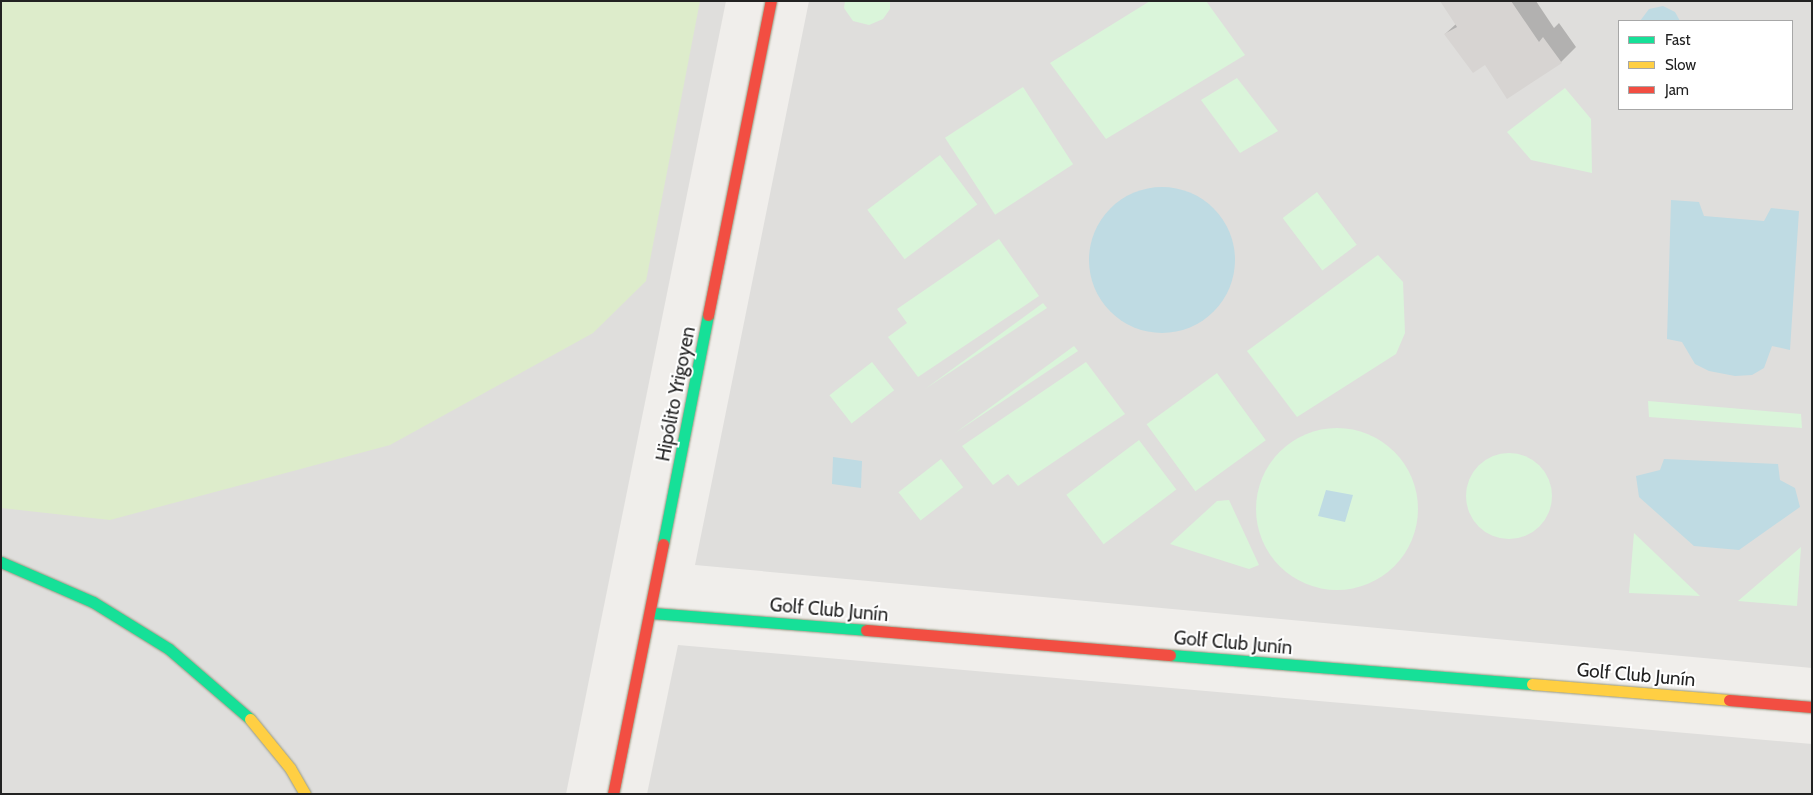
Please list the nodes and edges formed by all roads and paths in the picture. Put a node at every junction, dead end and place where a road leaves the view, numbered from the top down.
1 (771, 1) edge
2 (1, 562) edge
3 (651, 613) junction
4 (1812, 707) edge
5 (305, 794) edge
6 (613, 794) edge

1 - 3 street, Hipólito Yrigoyen
2 - 5 street
3 - 4 street, Golf Club Junín
3 - 6 street, Hipólito Yrigoyen

